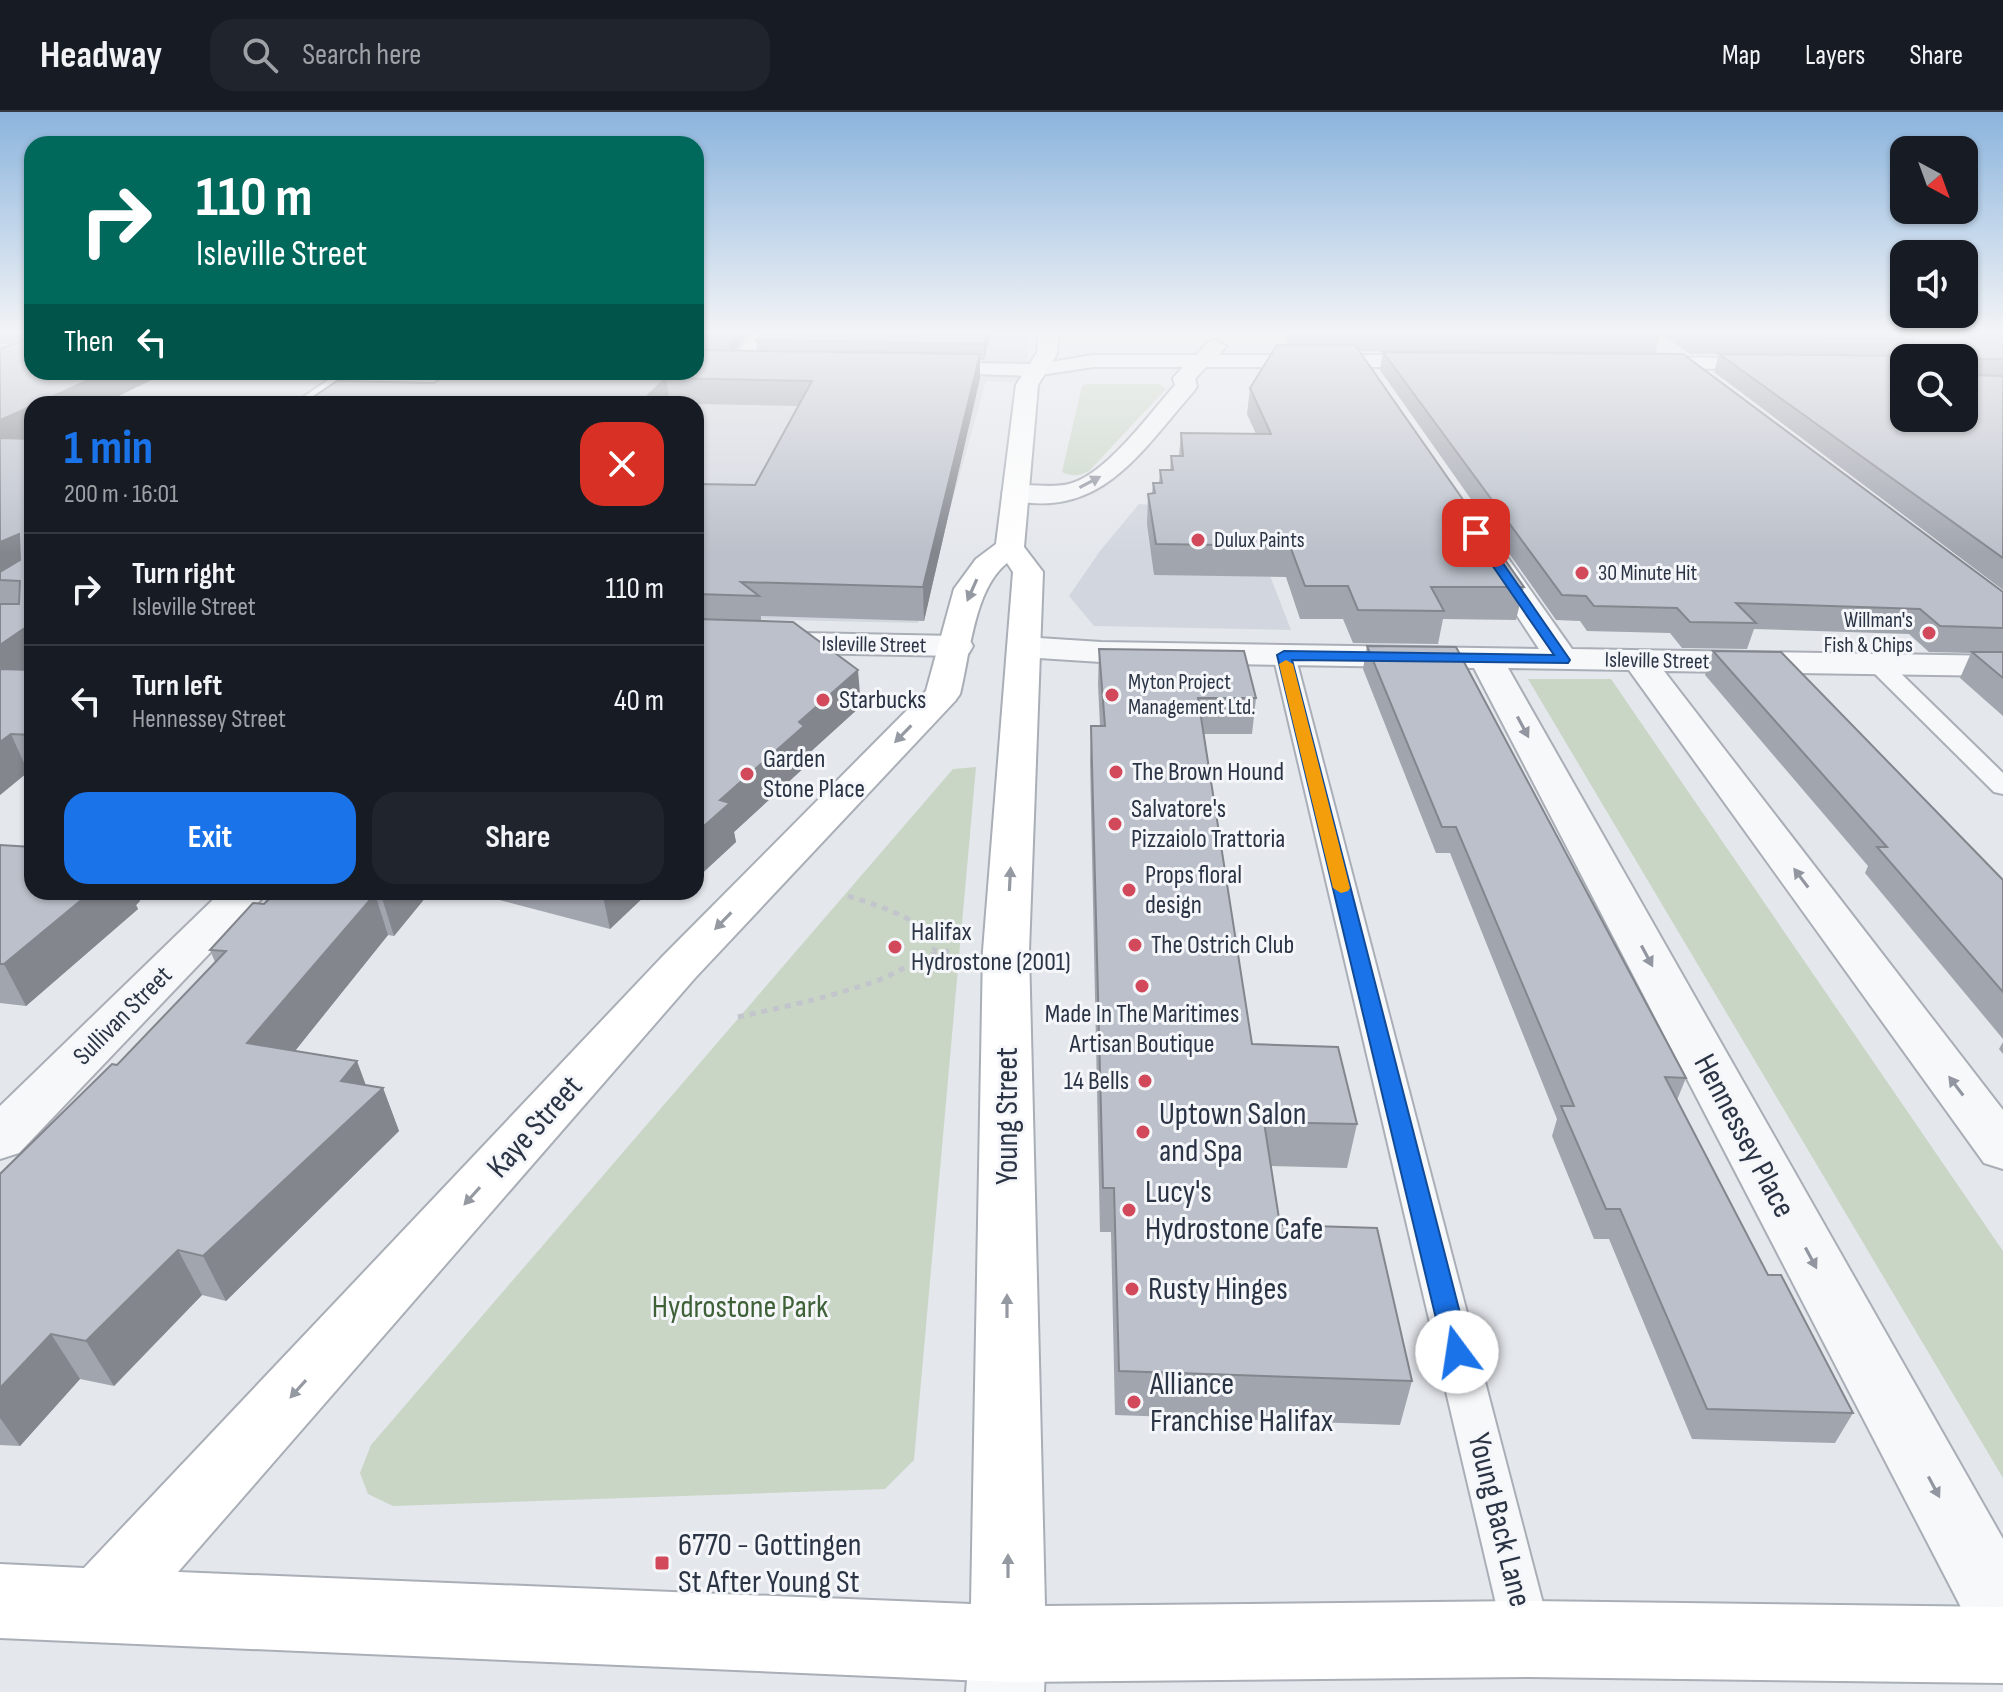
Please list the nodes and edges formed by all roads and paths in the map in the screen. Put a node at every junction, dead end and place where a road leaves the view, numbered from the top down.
1 (1025, 406) edge
2 (1168, 406) edge
3 (1015, 493) junction
4 (1476, 533) edge
5 (1010, 547) junction
6 (704, 641) edge
7 (957, 646) junction
8 (1023, 647) junction
9 (1284, 655) junction
10 (1486, 659) junction
11 (1563, 660) junction
12 (1639, 661) junction
13 (1878, 664) junction
14 (2003, 666) edge
15 (2003, 787) edge
16 (848, 896) dead end
17 (238, 900) edge
18 (934, 951) junction
19 (1006, 951) junction
20 (738, 1017) dead end
21 (0, 1139) edge
22 (2003, 1149) edge
23 (0, 1601) edge
24 (101, 1604) junction
25 (2003, 1612) edge
26 (1528, 1639) junction
27 (2003, 1645) edge
28 (1007, 1668) edge

1 - 3 main road
3 -> 2 street
3 - 5 main road
4 - 11 street
5 -> 7 main road
5 - 8 main road, Young Street
6 - 7 street, Isleville Street
7 -> 24 main road, Kaye Street
8 - 9 street, Isleville Street
19 -> 8 main road, Young Street
9 - 10 street, Isleville Street
9 - 26 lane, Young Back Lane
10 - 11 street, Isleville Street
10 -> 25 street, Hennessey Place
11 - 12 street, Isleville Street
12 - 13 street, Isleville Street
22 -> 12 street
13 - 14 street, Isleville Street
13 - 15 lane
16 - 18 path
17 - 21 street, Sullivan Street
18 - 19 path
18 - 20 path
28 -> 19 main road, Young Street
23 - 24 main road
24 - 28 main road
26 - 27 main road
26 - 28 main road

